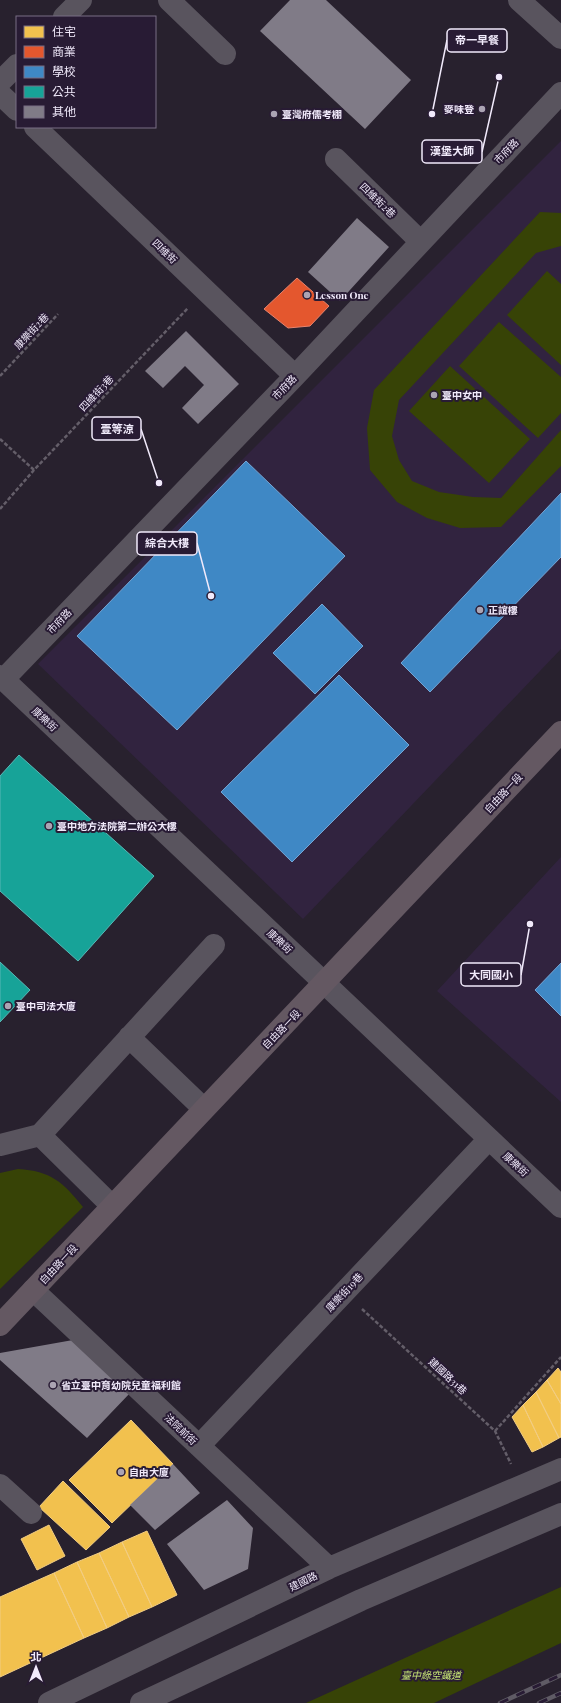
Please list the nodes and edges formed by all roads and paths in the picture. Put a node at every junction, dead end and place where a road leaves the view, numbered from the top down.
1 (81, 0) edge
2 (170, 0) edge
3 (519, 0) edge
4 (65, 16) edge
5 (561, 38) edge
6 (225, 54) dead end
7 (16, 65) edge
8 (0, 82) edge
9 (561, 93) edge
10 (0, 94) edge
11 (16, 109) edge
12 (36, 128) edge
13 (336, 159) dead end
14 (420, 241) junction
15 (205, 289) junction
16 (58, 314) dead end
17 (0, 376) edge
18 (295, 376) junction
19 (0, 439) edge
20 (34, 470) junction
21 (0, 509) edge
22 (2, 677) edge
23 (561, 732) edge
24 (214, 945) dead end
25 (324, 983) junction
26 (130, 1037) junction
27 (204, 1109) junction
28 (40, 1135) junction
29 (489, 1139) junction
30 (0, 1145) edge
31 (112, 1206) junction
32 (561, 1207) edge
33 (33, 1290) junction
34 (344, 1292) junction
35 (0, 1325) edge
36 (561, 1357) edge
37 (495, 1431) junction
38 (199, 1446) junction
39 (561, 1469) edge
40 (0, 1484) edge
41 (521, 1486) junction
42 (31, 1513) dead end
43 (561, 1514) edge
44 (329, 1568) junction
45 (49, 1703) edge
46 (141, 1703) edge

1 - 4 street
2 - 6 street
3 - 5 street
7 - 8 street
9 - 14 street, 市府路
10 - 11 street
12 - 15 street, 四維街
13 - 14 street, 四維街2巷
14 - 18 street, 市府路
15 - 18 street, 四維街
15 - 20 path, 四維街3巷
16 - 17 path, 康樂街2巷
18 - 22 street, 市府路
19 - 20 path
20 - 21 path, 四維街3巷
22 - 25 street, 康樂街
23 - 25 main road, 自由路一段
24 - 26 street
25 - 27 main road, 自由路一段
25 - 29 street, 康樂街
26 - 27 street
26 - 28 street
27 - 31 main road, 自由路一段
28 - 30 street
28 - 31 street
29 - 32 street, 康樂街
29 - 34 street, 康樂街19巷
31 - 33 main road, 自由路一段
33 - 35 main road, 自由路一段
33 - 38 street, 法院前街
34 - 37 path, 建國路31巷
34 - 38 street, 康樂街19巷
36 - 37 path
37 - 41 path, 建國路31巷
38 - 44 street, 法院前街
39 - 41 street, 建國路
40 - 42 street
41 - 44 street, 建國路
43 - 46 street
44 - 45 street, 建國路

